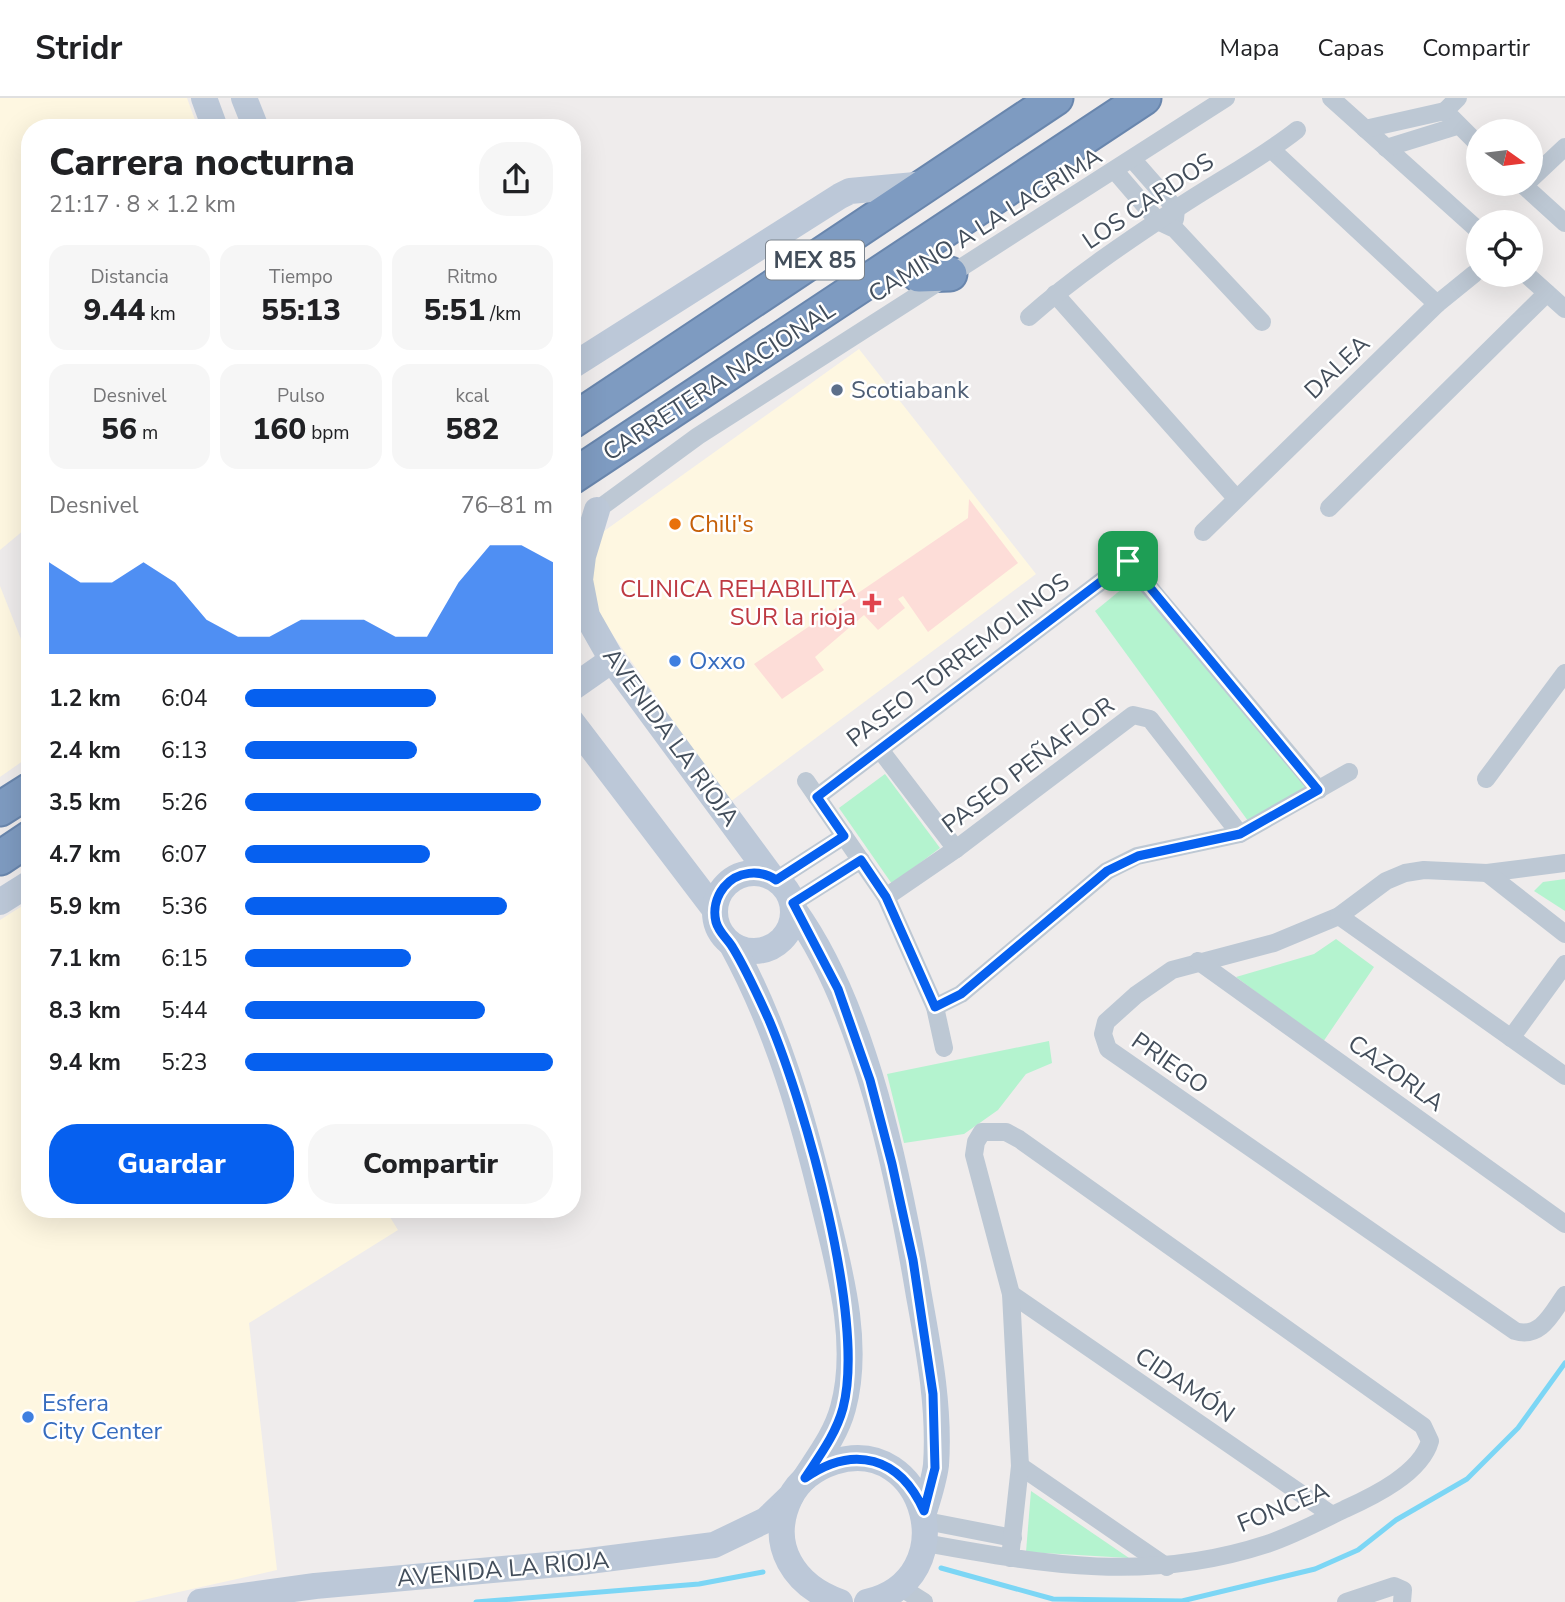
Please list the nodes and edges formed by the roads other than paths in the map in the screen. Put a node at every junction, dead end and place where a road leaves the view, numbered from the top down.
1 (204, 98) edge
2 (244, 98) edge
3 (1056, 98) edge
4 (1144, 98) edge
5 (1226, 98) edge
6 (1331, 98) edge
7 (1452, 104) edge
8 (212, 119) edge
9 (252, 119) edge
10 (1457, 126) junction
11 (1365, 129) junction
12 (1297, 130) dead end
13 (1466, 134) edge
14 (1565, 147) edge
15 (1386, 148) junction
16 (1272, 150) junction
17 (1133, 160) junction
18 (1544, 166) edge
19 (1115, 171) junction
20 (928, 184) junction
21 (1539, 196) edge
22 (1175, 209) junction
23 (1466, 219) edge
24 (1158, 221) junction
25 (1565, 223) edge
26 (1175, 229) junction
27 (919, 248) junction
28 (950, 274) junction
29 (1466, 280) edge
30 (1540, 287) edge
31 (1547, 293) junction
32 (1055, 294) junction
33 (1437, 304) junction
34 (1565, 309) edge
35 (1029, 317) dead end
36 (1262, 322) dead end
37 (581, 360) edge
38 (581, 415) edge
39 (581, 471) edge
40 (1236, 498) junction
41 (1329, 508) dead end
42 (597, 510) junction
43 (581, 521) edge
44 (1203, 532) dead end
45 (1113, 544) dead end
46 (1128, 561) junction
47 (581, 572) edge
48 (581, 585) edge
49 (611, 660) junction
50 (1565, 673) edge
51 (581, 682) edge
52 (581, 734) edge
53 (881, 751) junction
54 (1349, 772) dead end
55 (1486, 779) dead end
56 (806, 781) dead end
57 (1318, 790) junction
58 (817, 797) junction
59 (1240, 834) junction
60 (844, 836) junction
61 (21, 844) edge
62 (956, 849) junction
63 (0, 858) edge
64 (861, 860) junction
65 (1565, 863) edge
66 (1487, 873) junction
67 (774, 878) junction
68 (21, 889) edge
69 (886, 897) junction
70 (0, 902) edge
71 (793, 906) junction
72 (715, 910) junction
73 (1339, 916) junction
74 (1565, 934) edge
75 (732, 945) junction
76 (1198, 961) junction
77 (1565, 964) edge
78 (935, 1007) junction
79 (1511, 1038) junction
80 (944, 1048) dead end
81 (1565, 1076) edge
82 (1565, 1224) edge
83 (1010, 1294) junction
84 (1565, 1294) edge
85 (1020, 1466) junction
86 (798, 1487) junction
87 (1332, 1515) junction
88 (925, 1525) junction
89 (1013, 1538) junction
90 (1010, 1558) junction
91 (1167, 1567) junction
92 (900, 1587) junction
93 (310, 1594) edge
94 (271, 1597) edge
95 (200, 1602) edge
96 (840, 1602) edge
97 (869, 1602) edge
98 (924, 1602) edge
99 (1346, 1602) edge
100 (1402, 1602) edge

1 - 8 street
2 - 9 street
3 - 20 highway, CARRETERA NACIONAL / MEX 85
4 - 27 highway, CARRETERA NACIONAL / MEX 85
5 - 17 street, CAMINO A LA LAGRIMA
6 - 11 street
7 - 10 street
7 - 11 street
10 - 13 street
10 - 15 street
11 - 15 street
12 - 16 street, LOS CARDOS
14 - 18 street
15 - 23 street
16 - 22 street, LOS CARDOS
16 - 33 street
17 - 19 street, CAMINO A LA LAGRIMA
17 - 22 street
19 - 24 street
19 - 28 street, CAMINO A LA LAGRIMA
20 - 37 street
20 - 38 highway, CARRETERA NACIONAL / MEX 85
21 - 25 street
22 - 24 street, LOS CARDOS
22 - 26 street
24 - 26 street
24 - 32 street, LOS CARDOS
26 - 36 street
27 - 28 highway
27 - 39 highway, CARRETERA NACIONAL / MEX 85
28 - 42 street, CAMINO A LA LAGRIMA
29 - 33 street, DALEA
30 - 31 street
31 - 34 street
31 - 41 street
32 - 35 street, LOS CARDOS
32 - 40 street
33 - 40 street, DALEA
40 - 44 street, DALEA
42 - 43 street
42 - 47 street, AVENIDA LA RIOJA
45 - 46 street
46 - 53 street, PASEO TORREMOLINOS
46 - 57 street
48 - 49 street, AVENIDA LA RIOJA
49 - 51 street
49 - 67 street, AVENIDA LA RIOJA
50 - 55 street
52 - 72 street
53 - 58 street, PASEO TORREMOLINOS
53 - 62 street
54 - 57 street
56 - 58 street
57 - 59 street
58 - 60 street
59 - 62 street, PASEO PEÑAFLOR
59 - 78 street
60 - 64 street
60 - 67 street
61 - 63 highway
62 - 69 street, PASEO PEÑAFLOR
64 - 69 street
64 - 71 street
65 - 66 street, PRIEGO
66 - 73 street, PRIEGO
66 - 74 street
67 - 71 street
67 - 72 street
68 - 70 street
69 - 78 street
71 - 75 street
71 - 88 street
72 - 75 street
73 - 76 street, PRIEGO
73 - 79 street
75 - 86 street, AVENIDA LA RIOJA
76 - 82 street, CAZORLA
76 - 84 street, PRIEGO
77 - 79 street
78 - 80 street
79 - 81 street
83 - 85 street, FONCEA
83 - 87 street, CIDAMÓN
83 - 87 street, FONCEA
85 - 89 street, FONCEA
85 - 91 street
86 - 88 street
86 - 93 street, AVENIDA LA RIOJA
86 - 96 street
87 - 91 street, FONCEA
88 - 89 street
88 - 90 street
88 - 92 street
89 - 90 street, FONCEA
90 - 91 street, FONCEA
92 - 97 street
92 - 98 street
93 - 94 street, AVENIDA LA RIOJA
94 - 95 street, AVENIDA LA RIOJA
99 - 100 street

